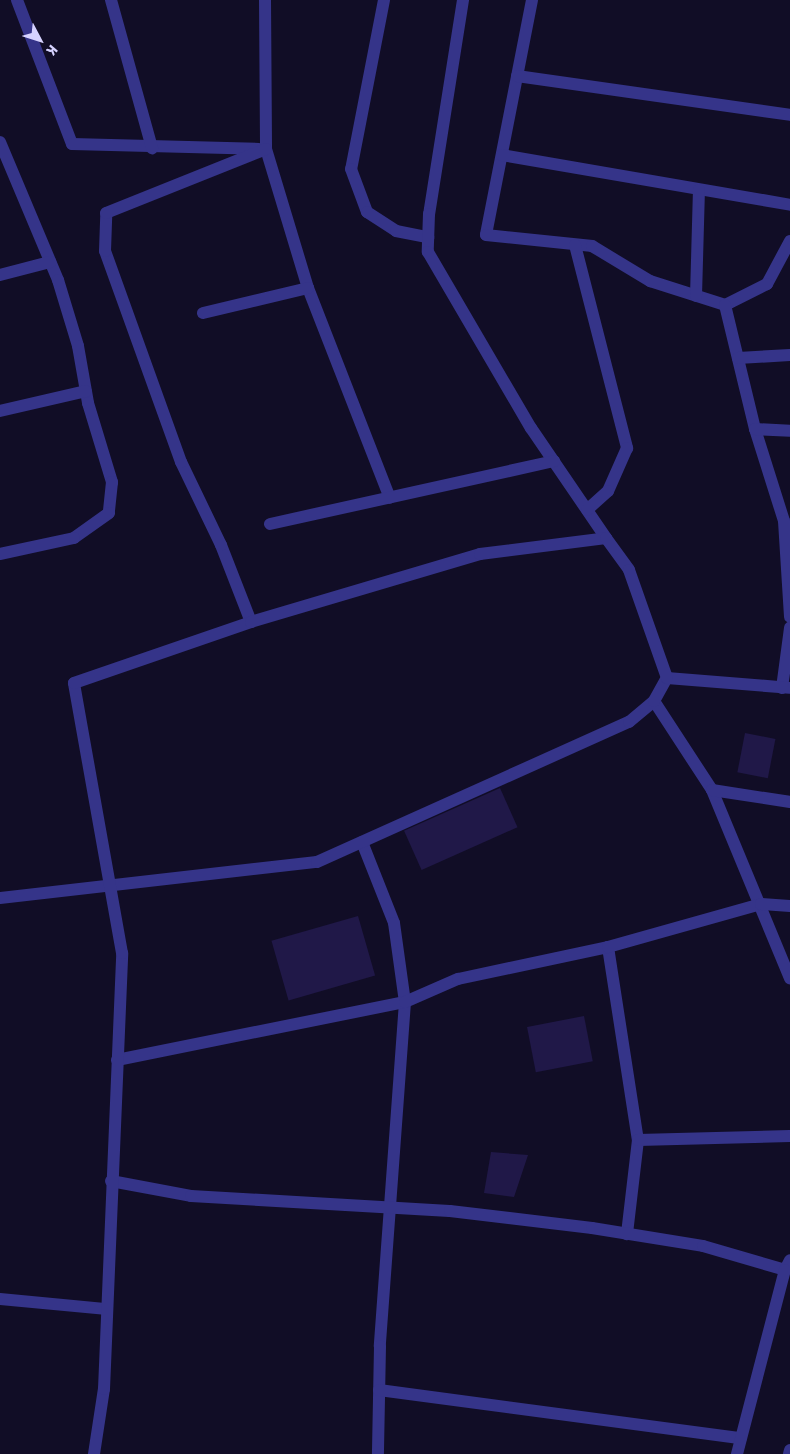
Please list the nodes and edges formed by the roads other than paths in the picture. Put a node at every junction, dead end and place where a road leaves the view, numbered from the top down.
1 (18, 0) edge
2 (111, 0) edge
3 (265, 0) edge
4 (384, 0) edge
5 (462, 0) edge
6 (532, 0) edge
7 (517, 76) junction
8 (790, 116) edge
9 (0, 142) edge
10 (152, 148) junction
11 (266, 149) junction
12 (502, 155) junction
13 (699, 190) junction
14 (790, 206) edge
15 (428, 237) junction
16 (790, 240) edge
17 (575, 244) junction
18 (50, 262) junction
19 (0, 275) edge
20 (308, 288) junction
21 (696, 296) junction
22 (725, 305) junction
23 (203, 312) dead end
24 (790, 356) edge
25 (738, 358) junction
26 (86, 391) junction
27 (0, 411) edge
28 (755, 429) junction
29 (790, 431) edge
30 (554, 461) junction
31 (390, 498) junction
32 (784, 504) edge
33 (587, 510) junction
34 (270, 524) dead end
35 (606, 538) junction
36 (0, 554) edge
37 (788, 561) edge
38 (790, 617) edge
39 (251, 622) junction
40 (790, 628) edge
41 (667, 678) junction
42 (786, 688) edge
43 (654, 701) junction
44 (712, 790) junction
45 (790, 802) edge
46 (362, 842) junction
47 (112, 885) junction
48 (0, 898) edge
49 (761, 904) junction
50 (790, 906) edge
51 (608, 947) junction
52 (790, 978) edge
53 (405, 1002) junction
54 (117, 1060) junction
55 (790, 1136) edge
56 (638, 1140) junction
57 (111, 1181) junction
58 (391, 1209) junction
59 (627, 1234) junction
60 (787, 1265) edge
61 (0, 1299) edge
62 (106, 1309) junction
63 (379, 1390) junction
64 (741, 1438) junction
65 (790, 1450) edge
66 (94, 1454) edge
67 (378, 1454) edge
68 (737, 1454) edge
69 (789, 1454) edge

1 - 10 street
2 - 10 street
3 - 11 street
4 - 15 street
5 - 15 street
6 - 7 street
7 - 8 street
7 - 12 street
9 - 18 street
10 - 11 street
11 - 20 street
11 - 39 street
12 - 13 street
12 - 17 street
13 - 14 street
13 - 21 street
15 - 30 street
16 - 22 street
17 - 21 street
17 - 33 street
18 - 19 street
18 - 26 street
20 - 23 street
20 - 31 street
21 - 22 street
22 - 25 street
24 - 25 street
25 - 28 street
26 - 27 street
26 - 36 street
28 - 29 street
28 - 32 street
30 - 31 street
30 - 33 street
31 - 34 street
32 - 37 street
33 - 35 street
35 - 39 street
35 - 41 street
37 - 38 street
39 - 47 street
40 - 42 street
41 - 42 street
41 - 43 street
43 - 44 street
43 - 46 street
44 - 45 street
44 - 49 street
46 - 47 street
46 - 53 street
47 - 48 street
47 - 54 street
49 - 50 street
49 - 51 street
49 - 52 street
51 - 53 street
51 - 56 street
53 - 54 street
53 - 58 street
54 - 57 street
55 - 56 street
56 - 59 street
57 - 58 street
57 - 62 street
58 - 59 street
58 - 63 street
59 - 60 street
60 - 64 street
61 - 62 street
62 - 66 street
63 - 64 street
63 - 67 street
64 - 68 street
65 - 69 street

